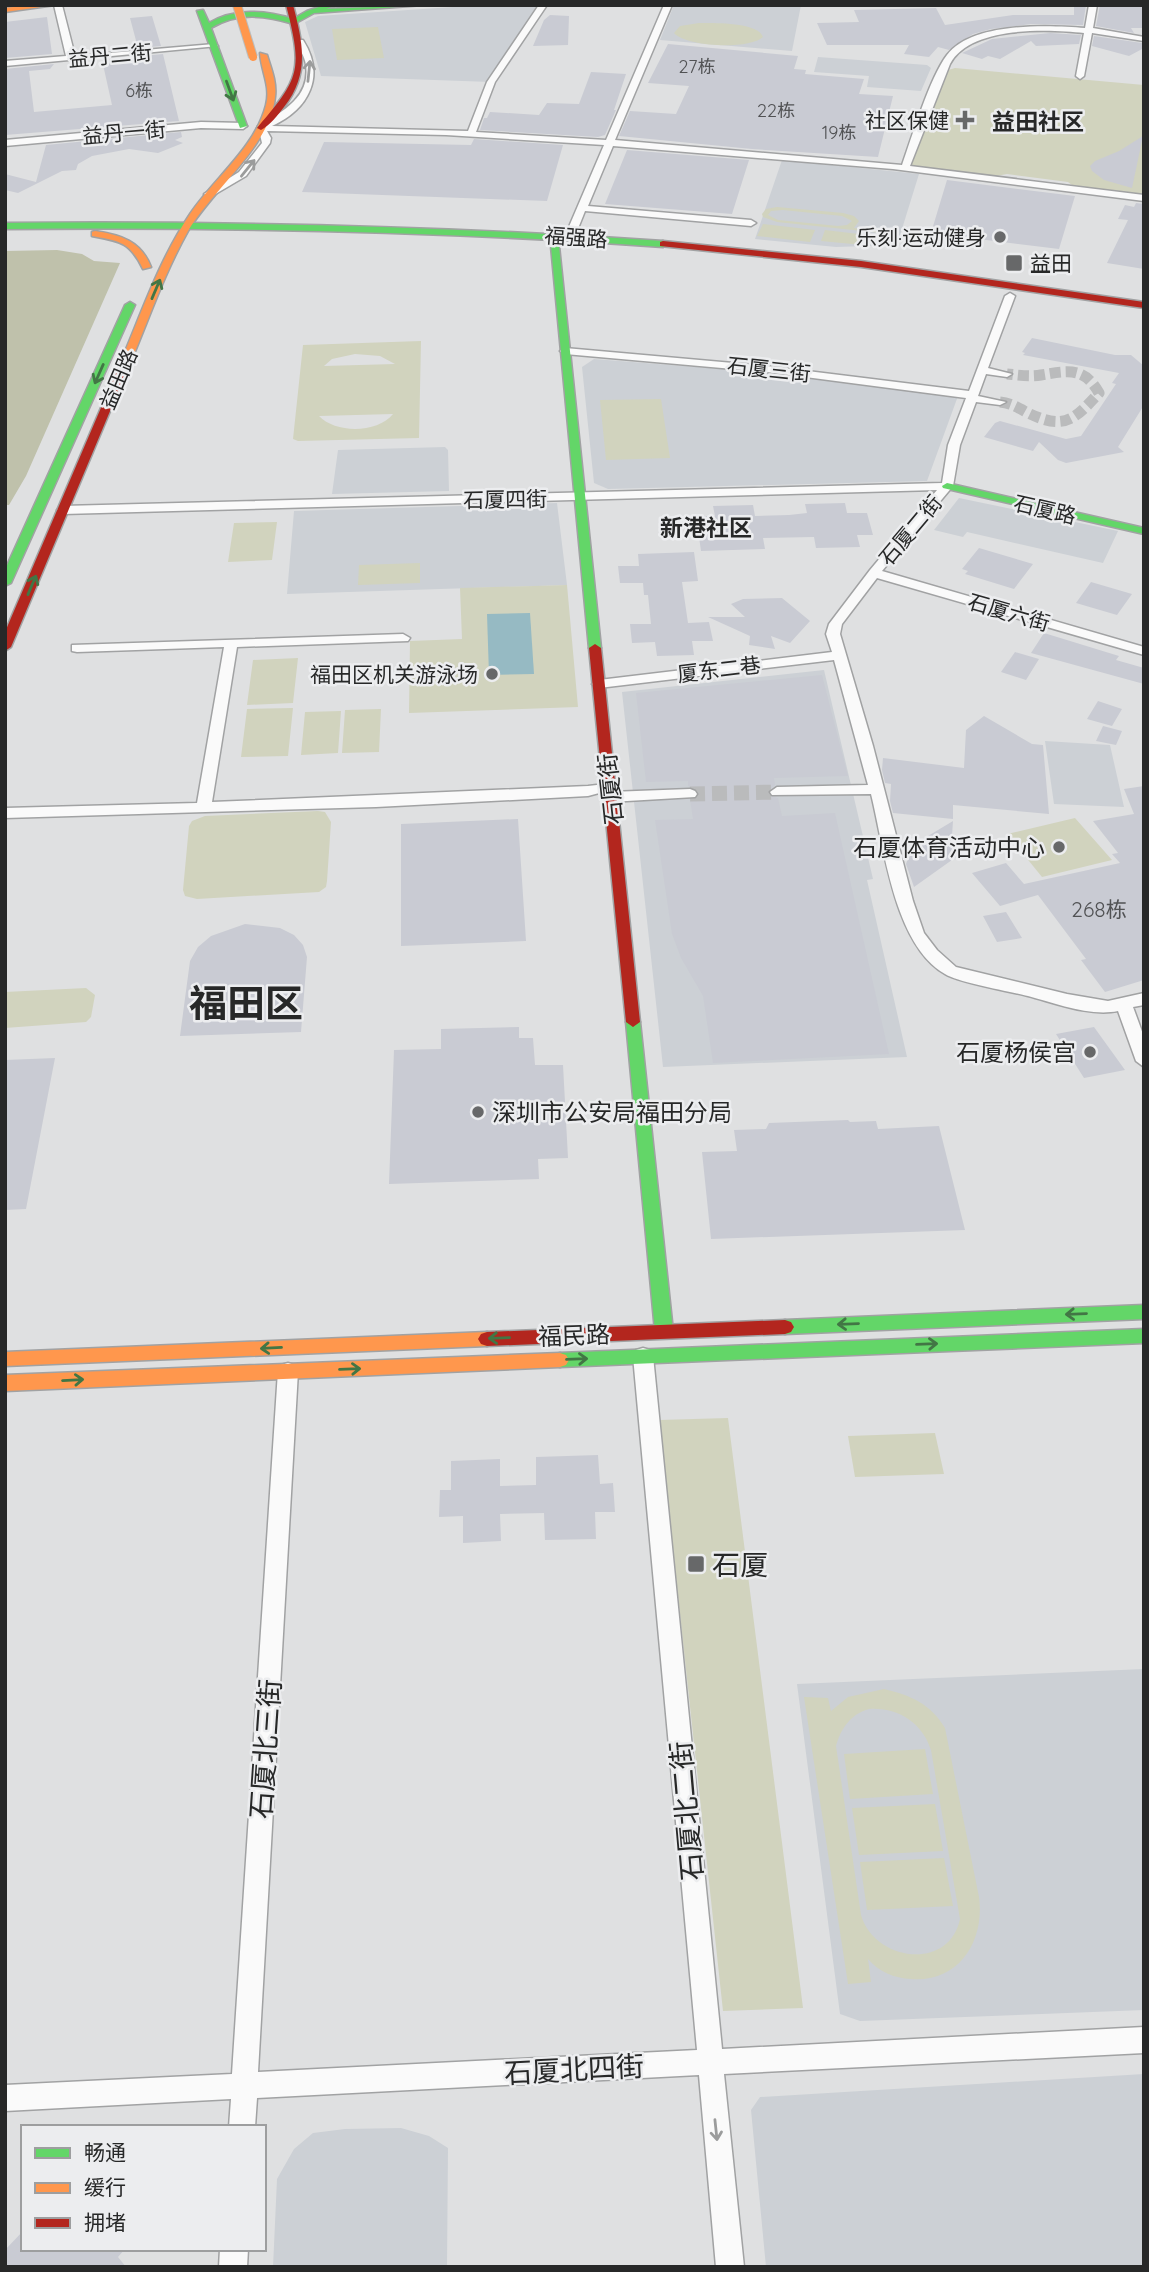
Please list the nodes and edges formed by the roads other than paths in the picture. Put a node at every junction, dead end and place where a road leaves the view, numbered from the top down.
1 (52, 5) edge
2 (58, 5) edge
3 (237, 5) edge
4 (245, 5) edge
5 (288, 5) edge
6 (333, 5) edge
7 (420, 5) edge
8 (543, 5) edge
9 (668, 5) edge
10 (1093, 5) edge
11 (196, 8) edge
12 (5, 10) edge
13 (309, 12) junction
14 (294, 22) junction
15 (207, 27) junction
16 (1089, 30) junction
17 (1144, 39) edge
18 (214, 46) junction
19 (258, 56) junction
20 (71, 58) junction
21 (5, 64) edge
22 (1080, 76) dead end
23 (243, 126) junction
24 (261, 128) junction
25 (471, 134) junction
26 (5, 143) edge
27 (228, 144) dead end
28 (609, 144) junction
29 (905, 168) junction
30 (202, 190) junction
31 (1144, 198) edge
32 (582, 208) junction
33 (751, 223) dead end
34 (5, 226) edge
35 (91, 229) junction
36 (185, 229) junction
37 (266, 229) junction
38 (162, 230) junction
39 (5, 235) edge
40 (570, 236) junction
41 (555, 246) junction
42 (168, 262) junction
43 (141, 279) junction
44 (1010, 296) junction
45 (1144, 305) edge
46 (1144, 316) edge
47 (565, 351) junction
48 (982, 370) junction
49 (1007, 374) tunnel mouth
50 (972, 396) junction
51 (1000, 402) tunnel mouth
52 (947, 486) junction
53 (580, 497) junction
54 (63, 510) junction
55 (1144, 531) edge
56 (874, 573) junction
57 (5, 583) edge
58 (403, 638) dead end
59 (231, 643) junction
60 (5, 648) edge
61 (77, 648) dead end
62 (1144, 651) edge
63 (838, 655) junction
64 (599, 684) junction
65 (876, 789) junction
66 (610, 792) junction
67 (777, 792) tunnel mouth
68 (690, 794) tunnel mouth
69 (204, 807) junction
70 (5, 813) edge
71 (1144, 999) edge
72 (1124, 1005) junction
73 (1144, 1061) edge
74 (1144, 1312) edge
75 (664, 1331) junction
76 (1144, 1336) edge
77 (643, 1356) junction
78 (5, 1359) edge
79 (288, 1371) junction
80 (5, 1383) edge
81 (1144, 2040) edge
82 (709, 2062) junction
83 (244, 2086) junction
84 (5, 2098) edge
85 (242, 2125) edge
86 (730, 2267) edge

1 - 12 main road
2 - 20 street
3 - 19 main road, 益田路, bridge
4 - 11 main road
4 - 19 main road, 益田路
5 - 11 main road
5 - 14 main road, 益田路
6 - 13 main road
7 - 13 main road
8 - 25 street
9 - 28 street
10 - 16 street
11 - 15 main road
13 - 14 main road
14 - 15 main road
24 -> 14 main road, 益田路
15 - 18 main road
16 - 17 street
16 - 22 street
16 - 29 street
18 - 20 street, 益丹二街
18 -> 23 main road
19 - 23 main road, 益田路
19 - 24 main road, 益田路
20 - 21 street, 益丹二街
23 - 26 street, 益丹一街
23 - 27 main road, 益田路
24 - 25 street
30 -> 24 main road, 益田路
25 - 28 street
28 - 29 street
28 - 32 street
29 - 31 street
30 - 36 main road, 益田路
30 - 37 main road
30 - 38 main road, 益田路
32 - 33 street
32 - 40 street
34 - 35 main road, 福强路
35 - 38 main road, 福强路
35 - 38 main road
35 - 39 main road, 福强路
35 - 43 main road
36 - 37 main road, 福强路
36 - 38 main road, 福强路
36 - 42 main road, 益田路
37 - 40 main road, 福强路
37 - 41 main road, 福强路
37 - 42 main road
38 - 43 main road, 益田路
40 - 45 main road, 福强路
41 - 44 main road, 福强路
41 - 47 main road, 石厦街
54 -> 42 main road, 益田路
43 -> 57 main road, 益田路
44 - 46 main road, 福强路
44 - 48 street
47 - 50 street, 石厦三街
47 - 53 main road, 石厦街
48 - 49 street
48 - 50 street
50 - 51 street, 石厦三街
50 - 52 street
52 - 53 street, 石厦四街
52 - 55 main road, 石厦路
52 - 56 street, 石厦二街
53 - 54 street, 石厦四街
53 - 64 main road, 石厦街
60 -> 54 main road, 益田路
56 - 62 street, 石厦六街
56 - 63 street, 石厦二街
58 - 59 street
59 - 61 street
59 - 69 street
63 - 64 street, 厦东二巷
63 - 65 street, 石厦二街
64 - 66 main road, 石厦街
65 - 67 street
65 - 72 street, 石厦二街
66 - 68 street
66 - 69 street
66 - 75 main road, 石厦街
69 - 70 street
71 - 72 street, 石厦二街
72 - 73 street
74 -> 75 main road, 福民路
75 -> 78 main road, 福民路
77 -> 76 main road, 福民路
79 -> 77 main road, 福民路
77 - 82 street, 石厦北二街
80 -> 79 main road, 福民路
79 - 83 street, 石厦北三街
81 - 82 street, 石厦北四街
82 - 83 street, 石厦北四街
82 -> 86 street, 石厦北二街
83 - 84 street, 石厦北四街
83 - 85 street, 石厦北三街

